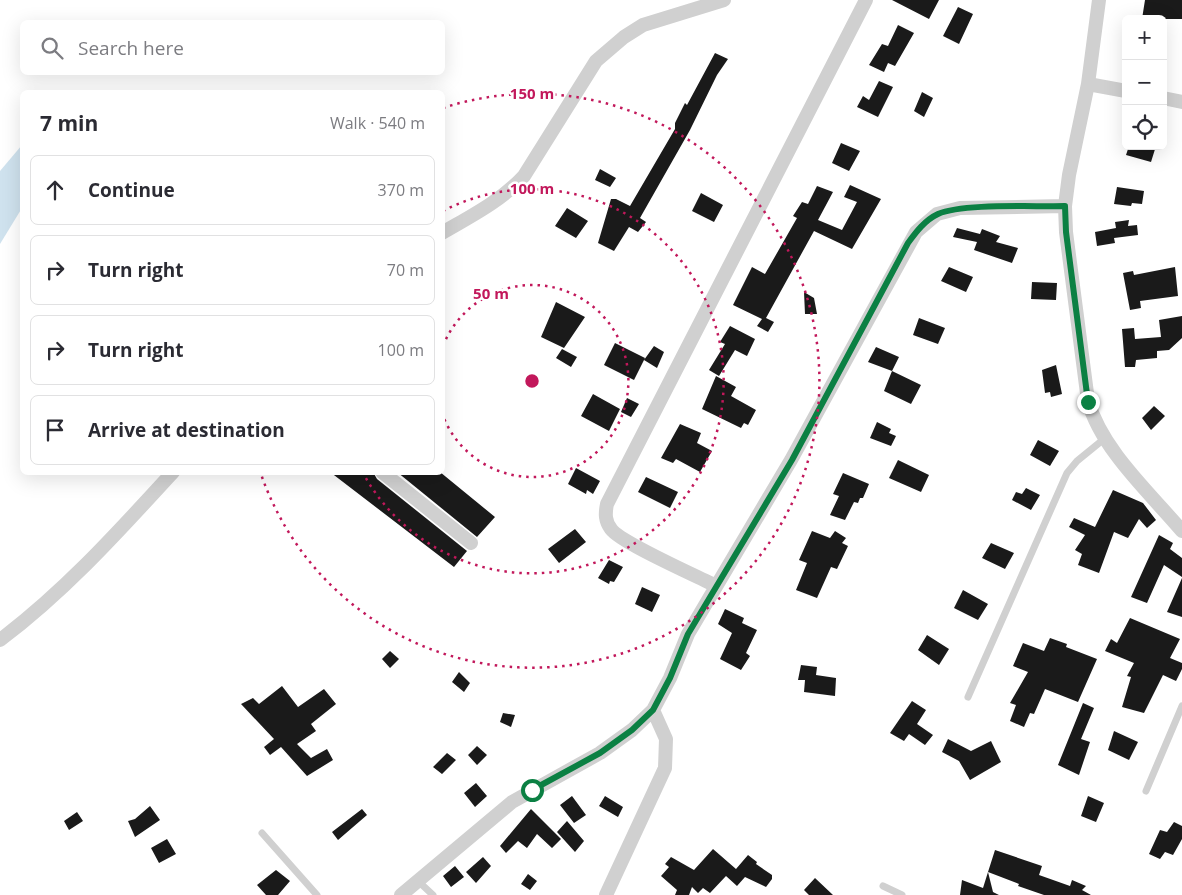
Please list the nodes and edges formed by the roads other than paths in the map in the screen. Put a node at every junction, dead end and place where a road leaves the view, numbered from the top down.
1 (724, 0) edge
2 (866, 0) edge
3 (1099, 0) edge
4 (1088, 84) junction
5 (1122, 90) edge
6 (1167, 99) edge
7 (1182, 102) edge
8 (1065, 206) junction
9 (445, 231) edge
10 (1104, 439) junction
11 (170, 475) edge
12 (386, 475) edge
13 (1182, 531) edge
14 (471, 543) dead end
15 (716, 586) junction
16 (0, 640) edge
17 (968, 697) dead end
18 (1182, 706) edge
19 (653, 710) junction
20 (1146, 791) dead end
21 (262, 833) dead end
22 (418, 880) junction
23 (883, 886) dead end
24 (318, 895) edge
25 (401, 895) edge
26 (433, 895) edge
27 (606, 895) edge
28 (902, 895) edge

1 - 9 street
2 - 15 street
3 - 4 street
4 - 5 street
4 - 8 street
6 - 7 street
8 - 10 street
8 - 15 street
10 - 13 street
10 - 17 lane
11 - 16 street
12 - 14 street
15 - 19 street
18 - 20 lane
19 - 22 street
19 - 27 street
21 - 24 lane
22 - 25 street
22 - 26 lane
23 - 28 lane

